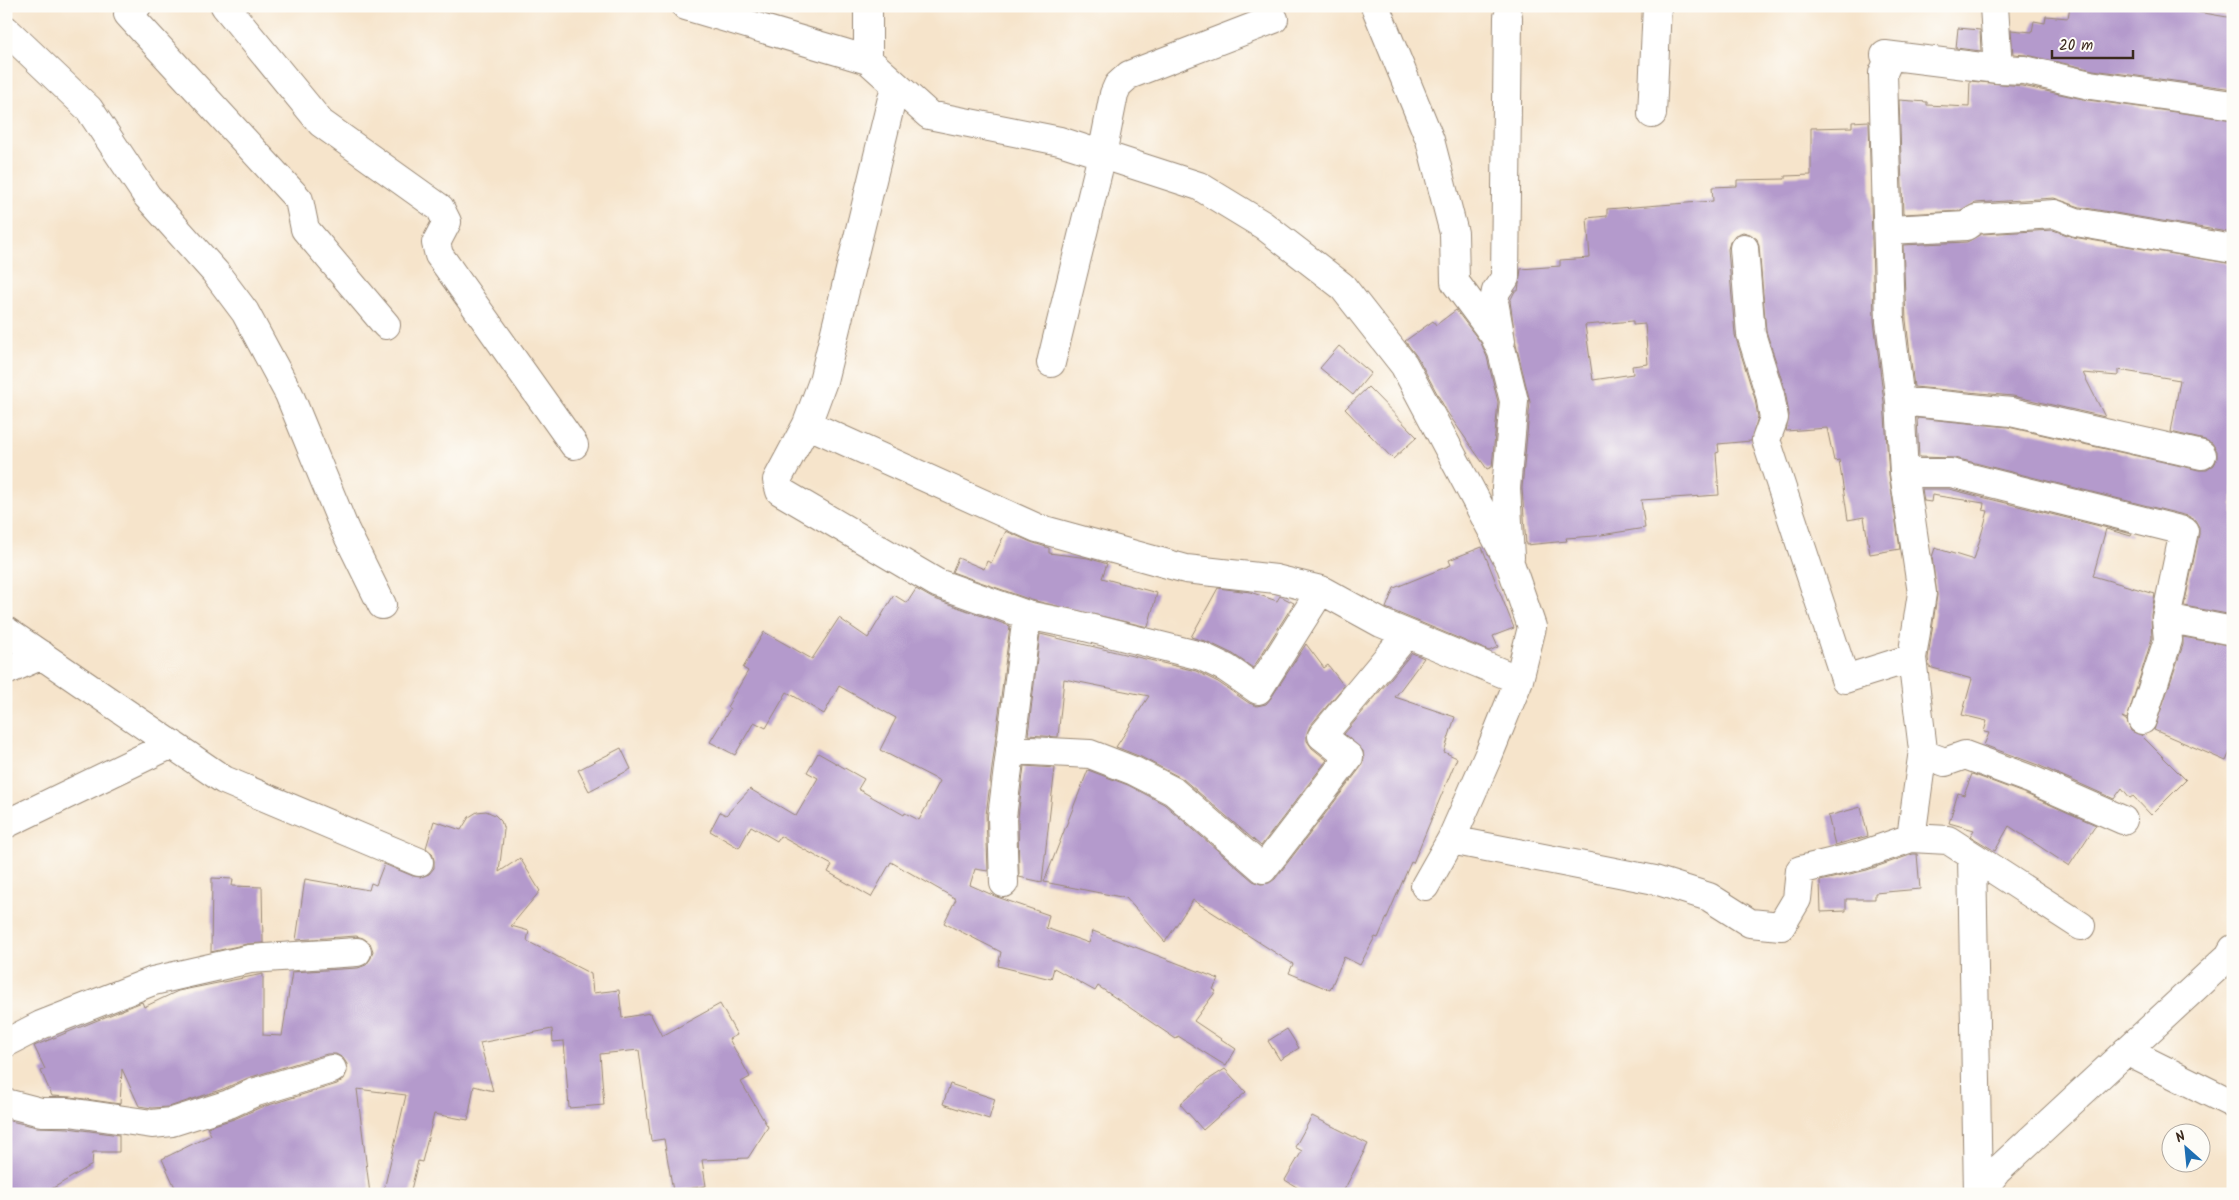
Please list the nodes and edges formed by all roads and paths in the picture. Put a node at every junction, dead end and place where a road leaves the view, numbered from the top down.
1 (136, 6) edge
2 (225, 6) edge
3 (686, 6) edge
4 (868, 6) edge
5 (1375, 6) edge
6 (1657, 6) edge
7 (1994, 6) edge
8 (1508, 17) dead end
9 (1274, 19) dead end
10 (6, 30) edge
11 (868, 60) junction
12 (1998, 69) junction
13 (895, 86) junction
14 (2233, 106) edge
15 (1652, 114) dead end
16 (1102, 155) junction
17 (1889, 230) junction
18 (1744, 248) dead end
19 (2233, 249) edge
20 (386, 325) dead end
21 (1502, 352) junction
22 (1051, 363) dead end
23 (1900, 401) junction
24 (807, 424) junction
25 (574, 445) dead end
26 (2202, 455) dead end
27 (1904, 473) junction
28 (1511, 566) junction
29 (1321, 590) junction
30 (382, 605) dead end
31 (1027, 615) junction
32 (2166, 618) junction
33 (6, 631) edge
34 (2233, 631) edge
35 (1407, 634) junction
36 (42, 655) junction
37 (1912, 658) junction
38 (6, 671) edge
39 (1519, 680) junction
40 (2142, 720) dead end
41 (172, 744) junction
42 (1010, 750) junction
43 (1923, 754) junction
44 (2123, 820) dead end
45 (6, 824) edge
46 (1911, 838) junction
47 (1451, 840) junction
48 (1972, 856) junction
49 (419, 862) dead end
50 (1004, 882) dead end
51 (1425, 886) dead end
52 (2081, 926) dead end
53 (2233, 949) edge
54 (357, 952) dead end
55 (6, 1043) edge
56 (2126, 1051) junction
57 (332, 1070) dead end
58 (6, 1103) edge
59 (2233, 1104) edge
60 (1978, 1194) edge

1 - 20 street
2 - 25 street
3 - 11 street
4 - 11 street
5 - 21 street
6 - 15 street
7 - 12 street
8 - 21 street
9 - 16 street
10 - 30 street
11 - 13 street
12 - 14 street
12 - 17 street
13 - 16 street
13 - 24 street
16 - 22 street
16 - 28 street
17 - 19 street
17 - 23 street
18 - 37 street
21 - 28 street
23 - 26 street
23 - 27 street
24 - 29 street
24 - 31 street
27 - 32 street
27 - 37 street
28 - 39 street
29 - 31 street
29 - 35 street
31 - 42 street
32 - 34 street
32 - 40 street
33 - 36 street
35 - 39 street
35 - 42 street
36 - 38 street
36 - 41 street
37 - 43 street
39 - 47 street
41 - 45 street
41 - 49 street
42 - 50 street
43 - 44 street
43 - 46 street
46 - 47 street
46 - 48 street
47 - 51 street
48 - 52 street
48 - 60 street
53 - 56 street
54 - 55 street
56 - 59 street
56 - 60 street
57 - 58 street

